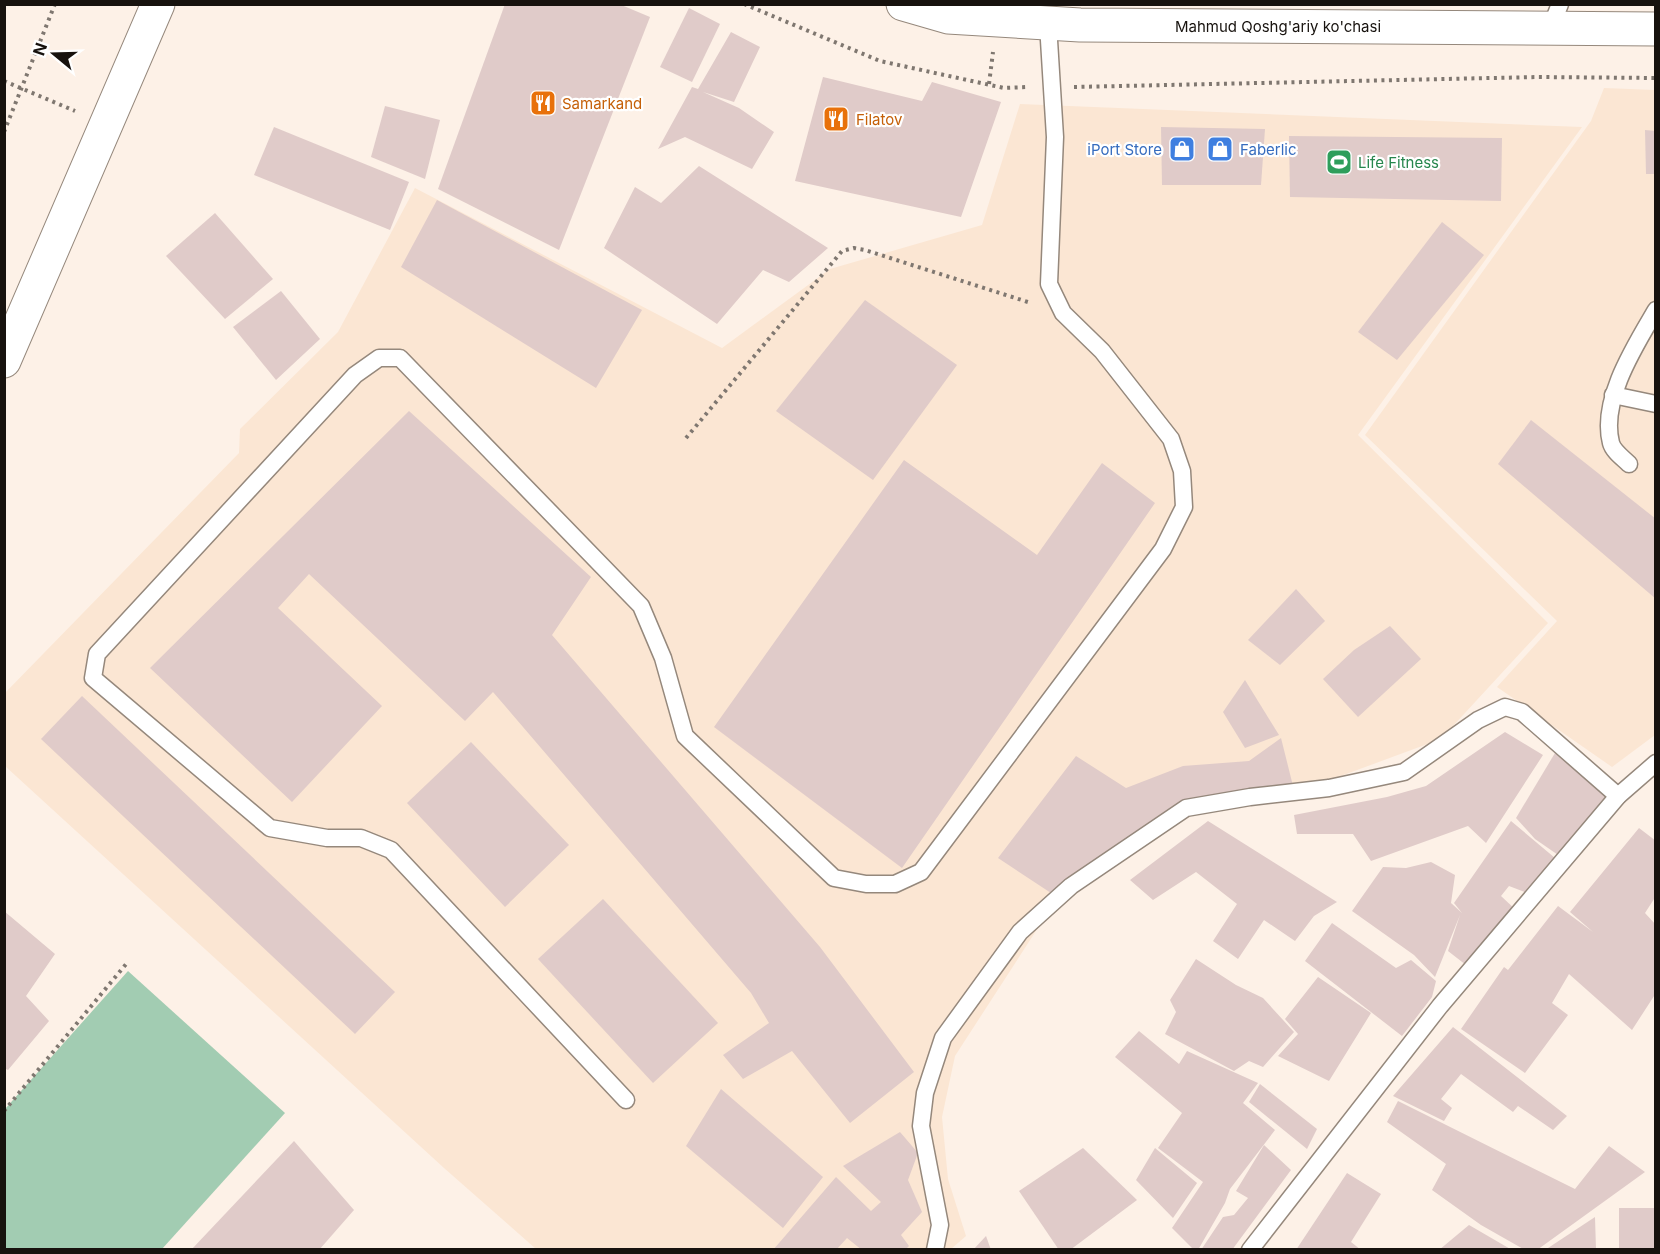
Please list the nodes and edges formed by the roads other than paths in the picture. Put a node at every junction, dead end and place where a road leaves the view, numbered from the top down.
1 (158, 4) edge
2 (903, 4) edge
3 (1556, 16) edge
4 (1048, 24) junction
5 (1656, 29) edge
6 (1656, 310) edge
7 (4, 361) edge
8 (1613, 395) junction
9 (1656, 404) edge
10 (1629, 464) dead end
11 (1656, 763) edge
12 (1618, 796) junction
13 (626, 1100) dead end
14 (935, 1250) edge
15 (1250, 1250) edge

1 - 7 main road
2 - 4 main road, Mahmud Qoshg'ariy ko'chasi
3 - 4 main road, Mahmud Qoshg'ariy ko'chasi
3 - 5 main road, Mahmud Qoshg'ariy ko'chasi
4 - 13 lane
6 - 8 lane
8 - 9 lane
8 - 10 lane
11 - 12 lane
12 - 14 lane
12 - 15 lane

